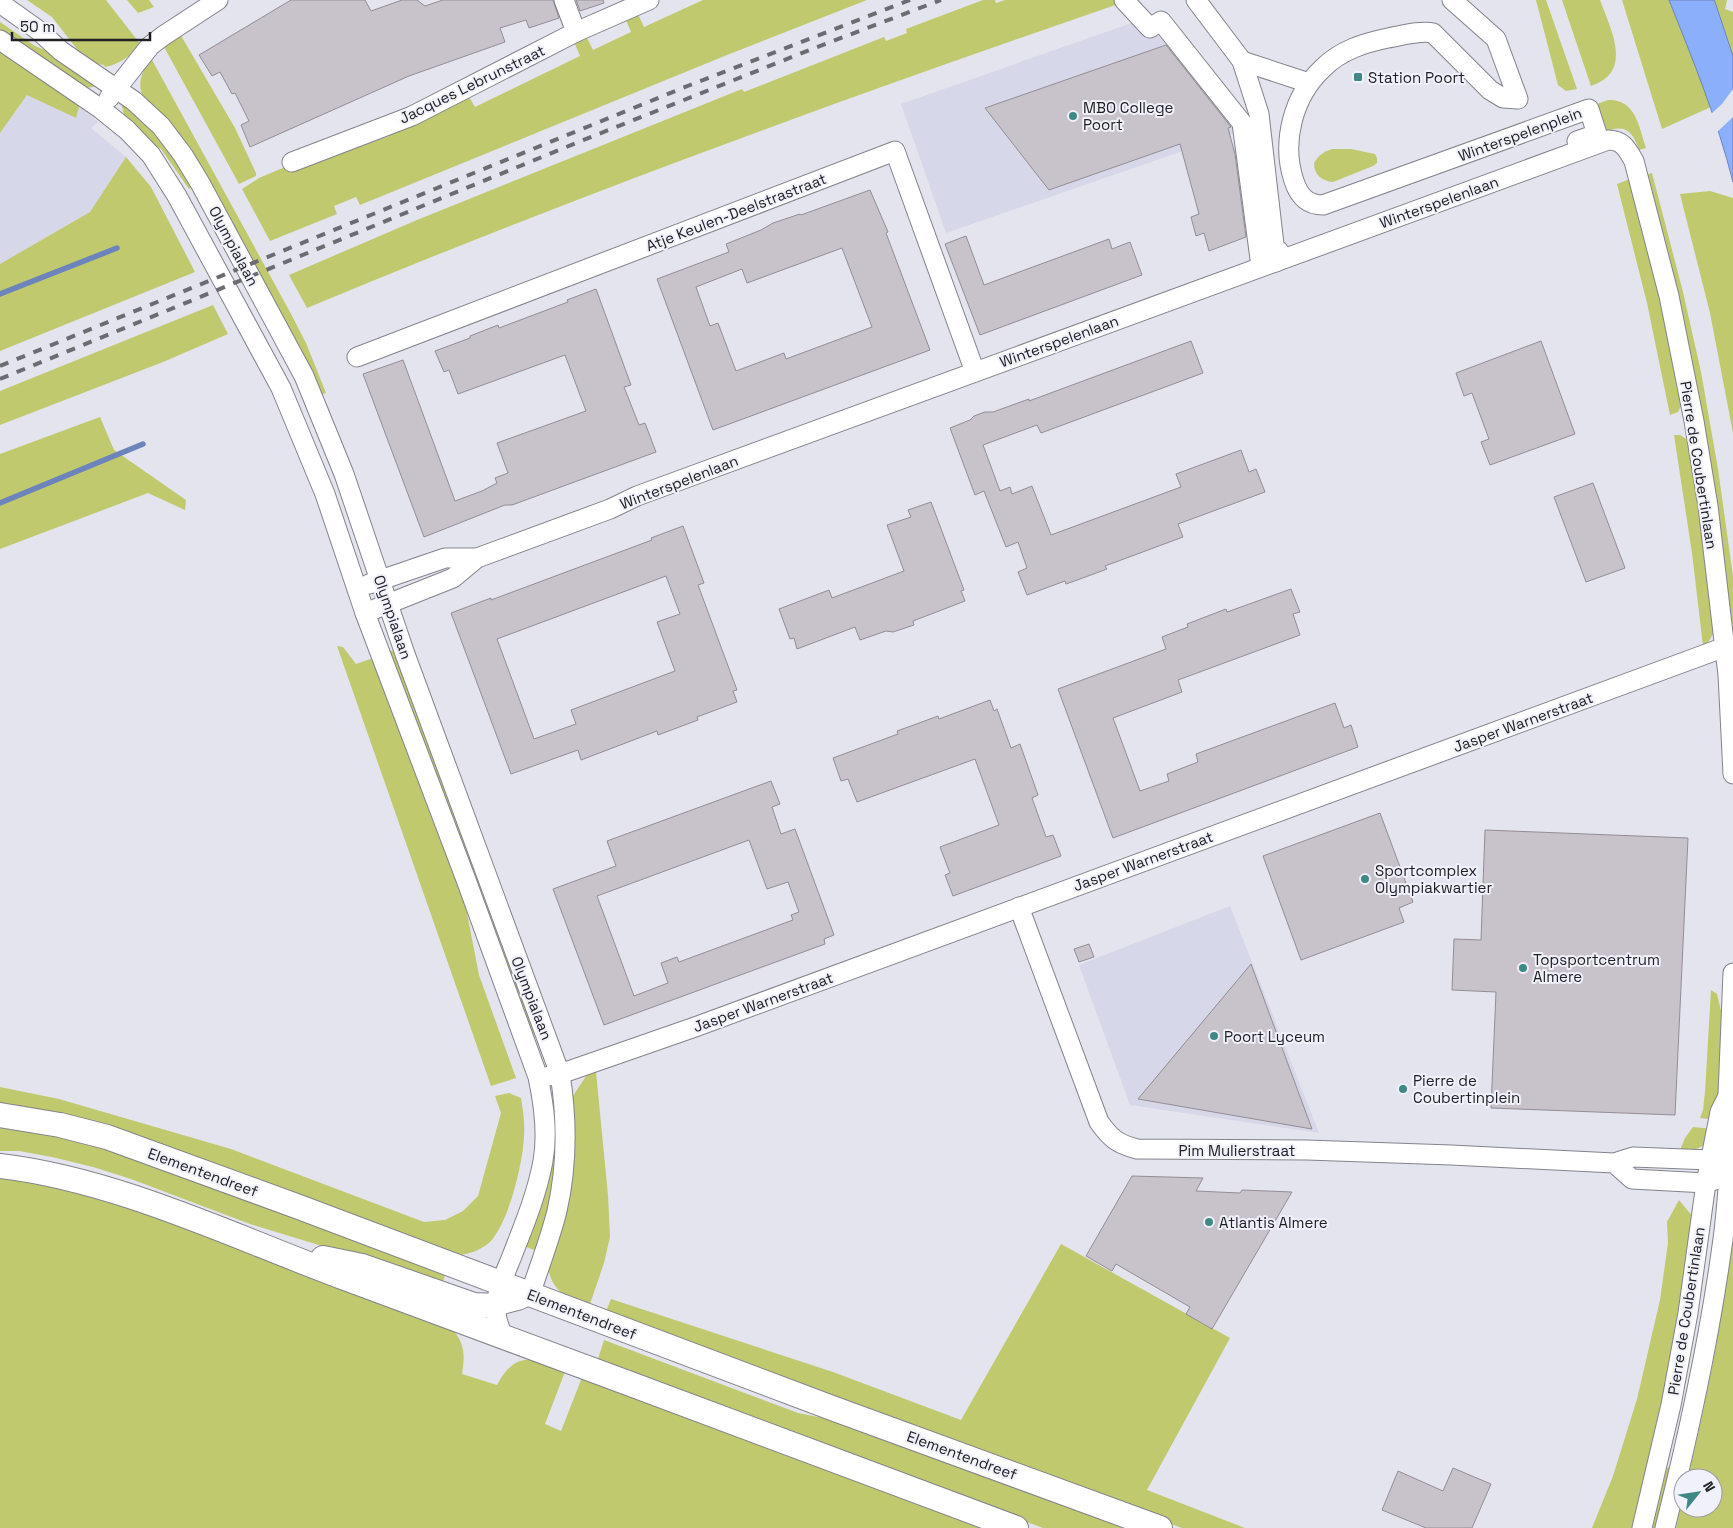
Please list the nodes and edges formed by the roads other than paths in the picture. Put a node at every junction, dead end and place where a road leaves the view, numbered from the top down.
1 (218, 0) edge
2 (564, 0) edge
3 (649, 0) edge
4 (1124, 0) edge
5 (1196, 0) edge
6 (1452, 0) edge
7 (0, 4) edge
8 (576, 32) junction
9 (0, 40) edge
10 (1242, 61) junction
11 (1309, 83) junction
12 (116, 88) junction
13 (101, 109) junction
14 (1634, 160) joint
15 (292, 162) dead end
16 (1276, 258) junction
17 (357, 357) dead end
18 (975, 372) junction
19 (477, 558) junction
20 (380, 580) junction
21 (356, 588) junction
22 (388, 604) junction
23 (365, 613) junction
24 (1725, 647) junction
25 (1733, 774) edge
26 (1020, 907) junction
27 (1733, 973) edge
28 (560, 1074) junction
29 (538, 1077) junction
30 (1728, 1095) junction
31 (0, 1115) edge
32 (1711, 1160) junction
33 (1614, 1163) junction
34 (0, 1166) edge
35 (1729, 1175) junction
36 (1706, 1183) junction
37 (260, 1245) junction
38 (499, 1295) junction
39 (530, 1295) junction
40 (503, 1336) junction
41 (1016, 1528) edge
42 (1160, 1528) edge
43 (1642, 1528) edge
44 (1665, 1528) edge

1 - 12 street
2 - 8 street
3 - 8 street, Jacques Lebrunstraat
4 - 16 street
5 - 10 street
6 - 11 street, Winterspelenplein
7 - 12 street, Olympialaan
8 - 15 street, Jacques Lebrunstraat
9 - 13 street, Olympialaan
10 - 11 street
10 - 16 street
11 - 16 street, Winterspelenplein
12 - 13 street
12 - 20 street, Olympialaan
13 - 21 street, Olympialaan
14 - 16 street, Winterspelenlaan
14 - 24 street, Pierre de Coubertinlaan
16 - 18 street, Winterspelenlaan
17 - 18 street, Atje Keulen-Deelstrastraat
18 - 19 street, Winterspelenlaan
19 - 20 street, Winterspelenlaan
19 - 22 street, Winterspelenlaan
20 - 21 street, Winterspelenlaan
20 - 22 street, Olympialaan
21 - 23 street, Olympialaan
22 - 23 street, Winterspelenlaan
22 - 28 street, Olympialaan
23 - 29 street, Olympialaan
24 - 25 street, Pierre de Coubertinlaan
24 - 26 street, Jasper Warnerstraat
26 - 28 street, Jasper Warnerstraat
26 - 33 street, Pim Mulierstraat
27 - 30 street, Pierre de Coubertinlaan
28 - 29 street, Jasper Warnerstraat
28 - 39 street, Olympialaan
29 - 38 street, Olympialaan
30 - 32 street, Pierre de Coubertinlaan
30 - 35 street, Pierre de Coubertinlaan
31 - 38 main road, Elementendreef
32 - 33 street, Pim Mulierstraat
32 - 35 street
32 - 36 street, Pierre de Coubertinlaan
33 - 36 street
34 - 37 main road, Elementendreef
35 - 36 street
35 - 44 street, Pierre de Coubertinlaan
36 - 43 street, Pierre de Coubertinlaan
37 - 38 main road, Elementendreef
37 - 40 main road, Elementendreef
38 - 39 main road, Elementendreef
38 - 40 street
39 - 42 main road, Elementendreef
40 - 41 main road, Elementendreef

